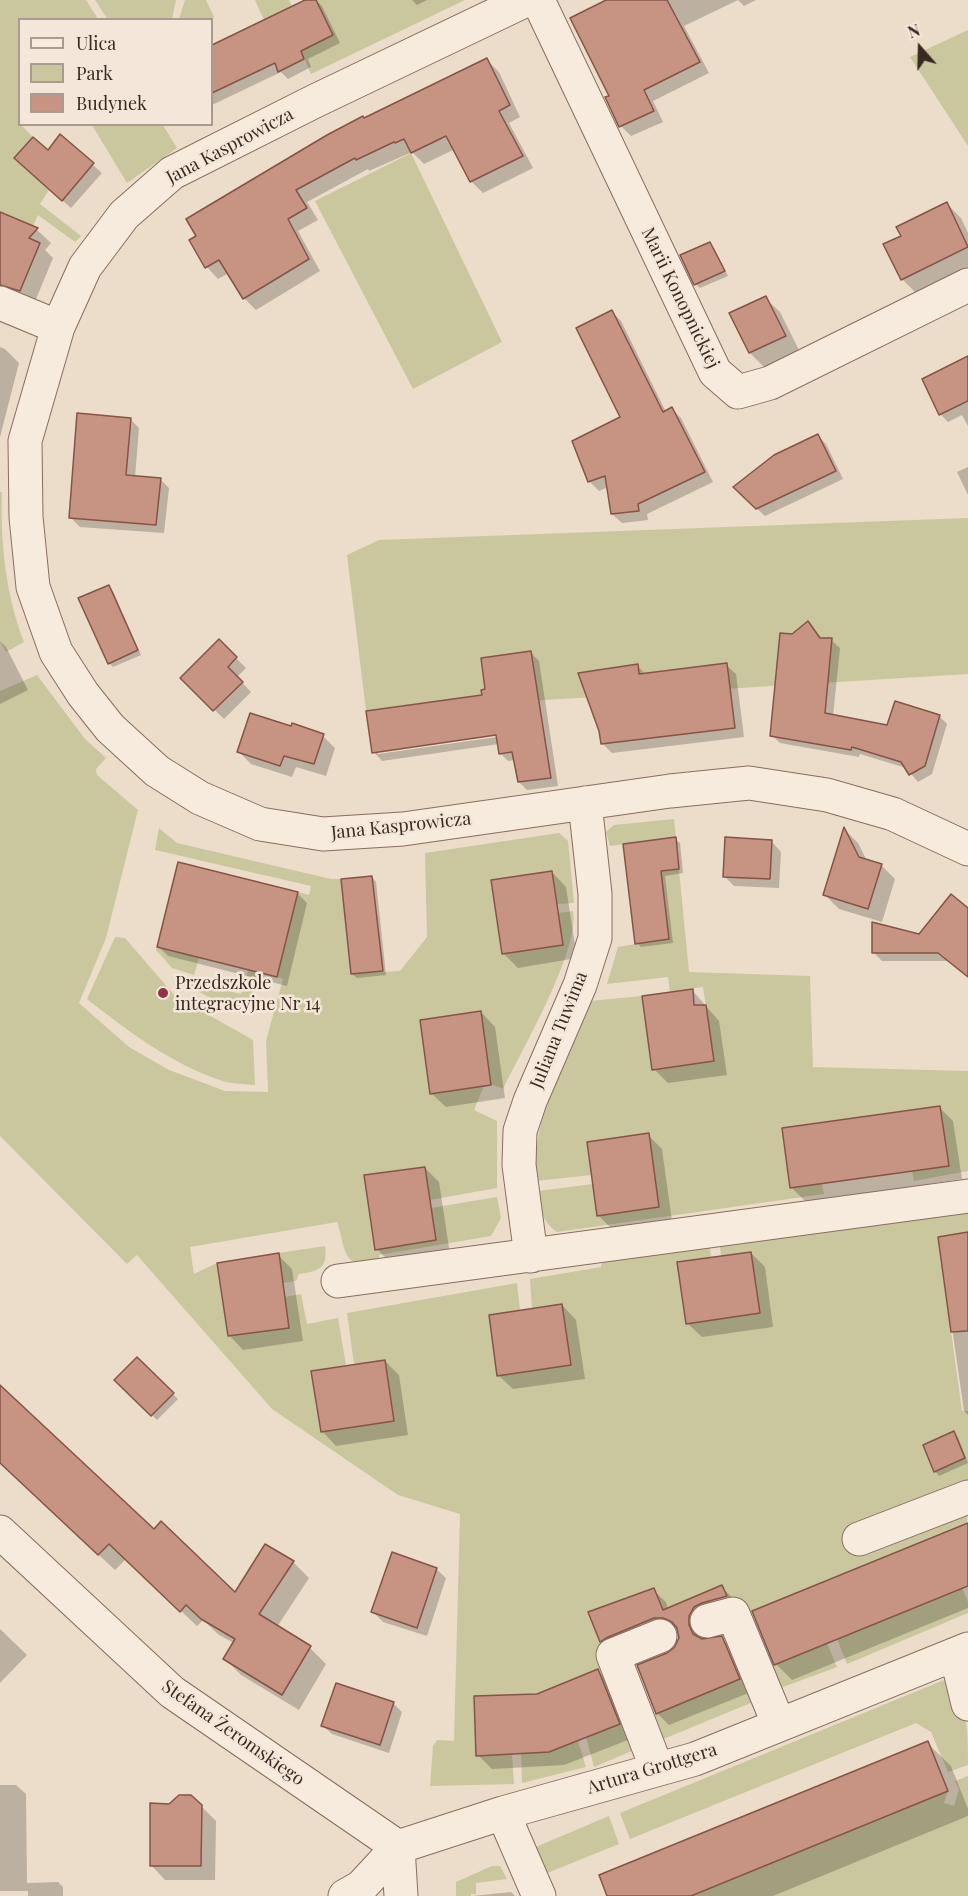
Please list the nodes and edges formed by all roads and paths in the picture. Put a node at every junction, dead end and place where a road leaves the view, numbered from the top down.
1 (526, 0) edge
2 (538, 0) edge
3 (968, 285) edge
4 (0, 303) edge
5 (58, 327) junction
6 (585, 803) junction
7 (968, 849) edge
8 (968, 1196) edge
9 (531, 1256) junction
10 (338, 1281) dead end
11 (968, 1497) edge
12 (0, 1532) edge
13 (859, 1539) dead end
14 (707, 1621) dead end
15 (660, 1636) dead end
16 (962, 1651) edge
17 (968, 1704) edge
18 (779, 1725) junction
19 (657, 1769) junction
20 (503, 1813) junction
21 (398, 1847) junction
22 (345, 1896) edge
23 (401, 1896) edge
24 (539, 1896) edge

1 - 5 street, Jana Kasprowicza
2 - 3 street, Marii Konopnickiej
4 - 5 street
5 - 6 street, Jana Kasprowicza
6 - 7 street, Jana Kasprowicza
6 - 9 street, Juliana Tuwima
8 - 9 street
9 - 10 street
11 - 13 street
12 - 21 street, Stefana Żeromskiego
14 - 18 street
15 - 19 street
16 - 17 street
16 - 18 street, Artura Grottgera
18 - 19 street, Artura Grottgera
19 - 20 street, Artura Grottgera
20 - 21 street, Artura Grottgera
20 - 24 street
21 - 22 street, Artura Grottgera
21 - 23 street

